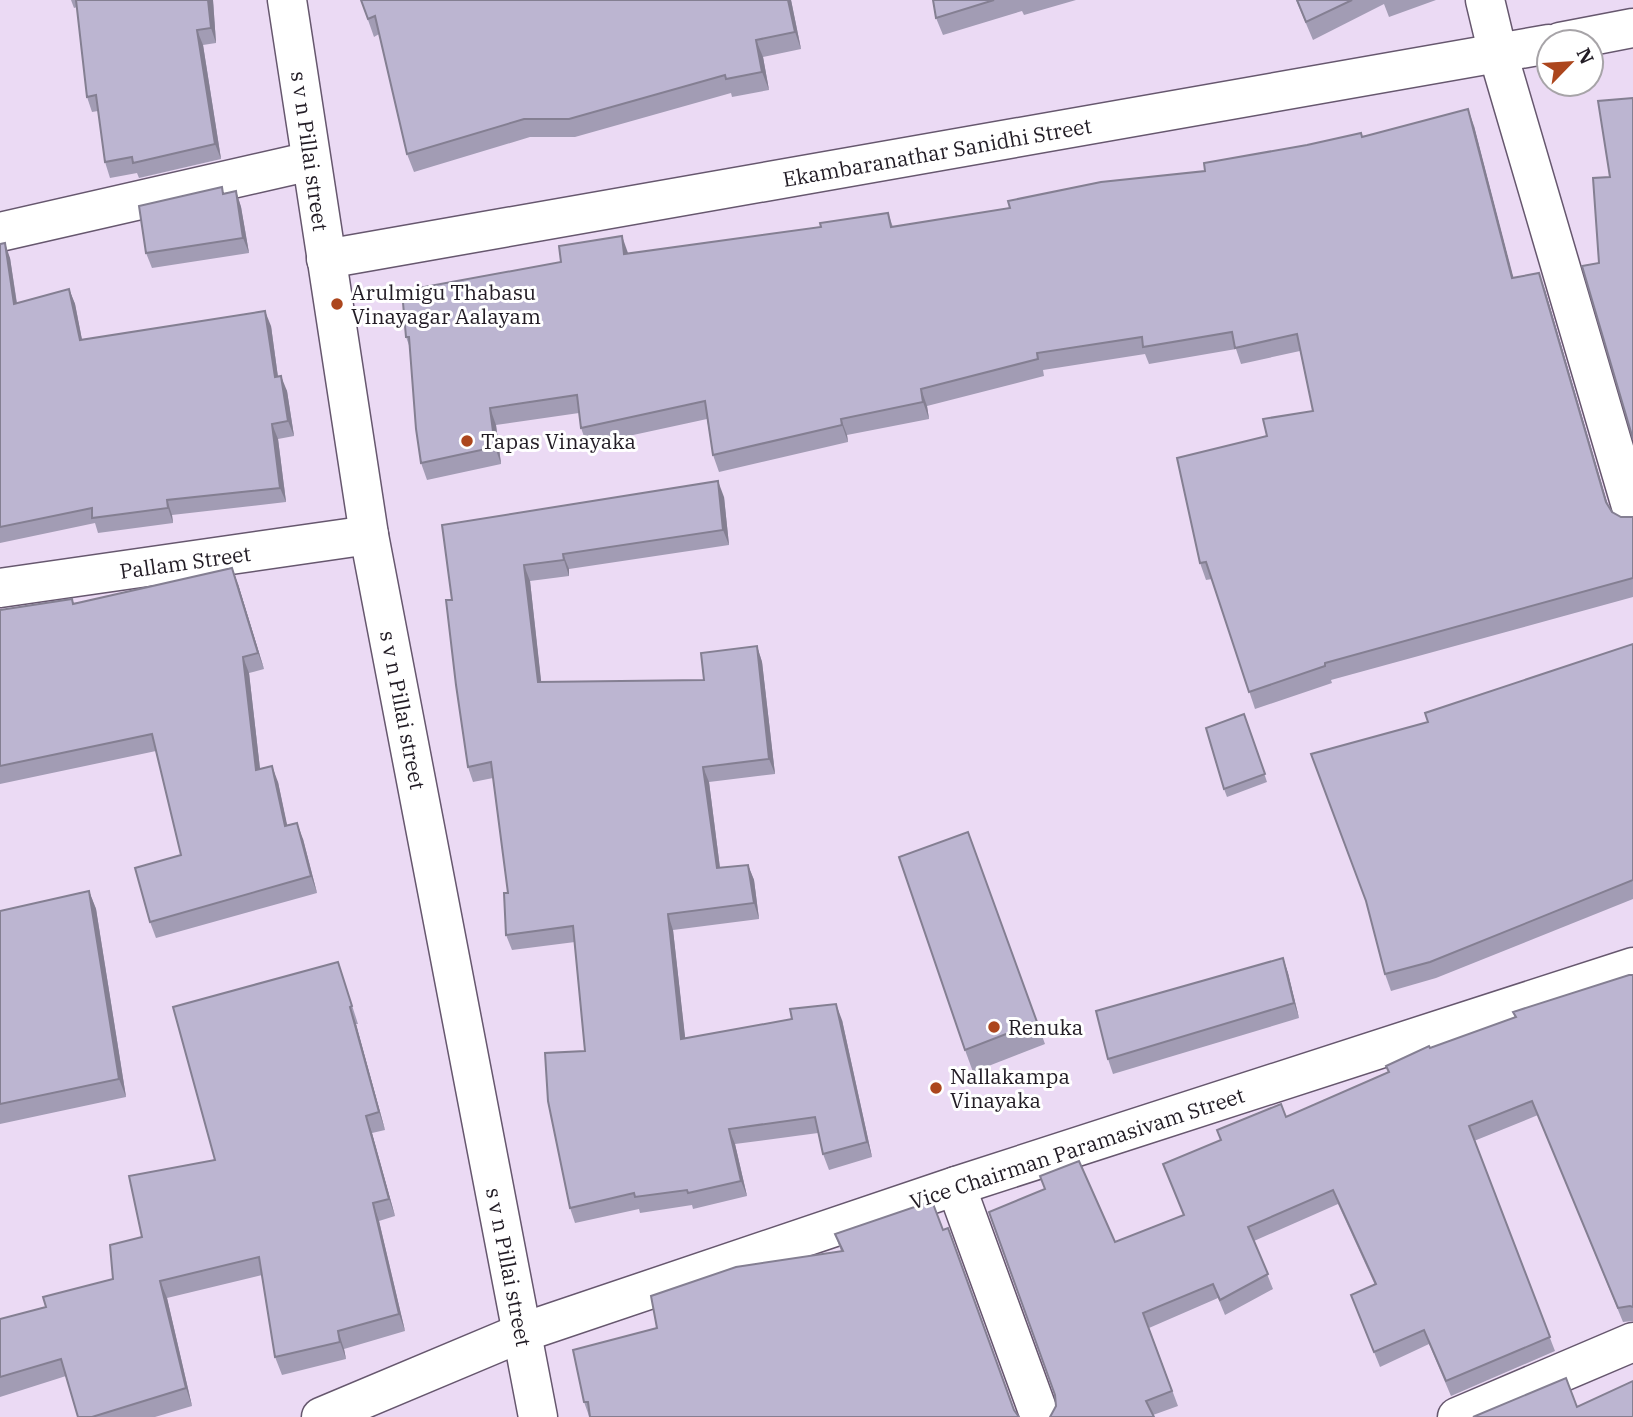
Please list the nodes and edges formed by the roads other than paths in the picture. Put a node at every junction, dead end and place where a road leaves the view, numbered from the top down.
1 (287, 0) edge
2 (1485, 0) edge
3 (1633, 28) edge
4 (1605, 33) edge
5 (1535, 47) edge
6 (1498, 54) junction
7 (311, 161) junction
8 (0, 232) edge
9 (326, 259) junction
10 (1633, 513) edge
11 (369, 535) junction
12 (0, 588) edge
13 (1633, 967) edge
14 (956, 1186) junction
15 (522, 1333) junction
16 (1633, 1342) edge
17 (321, 1417) edge
18 (538, 1417) edge
19 (1040, 1417) edge
20 (1457, 1417) edge

1 - 7 street, s v n Pillai street
2 - 6 street
3 - 4 street
5 - 6 street, Ekambaranathar Sanidhi Street
6 - 9 street, Ekambaranathar Sanidhi Street
6 - 10 street
7 - 8 street
7 - 9 street, s v n Pillai street
9 - 11 street, s v n Pillai street
11 - 12 street, Pallam Street
11 - 15 street, s v n Pillai street
13 - 14 street, Vice Chairman Paramasivam Street
14 - 15 street, Vice Chairman Paramasivam Street
14 - 19 street
15 - 17 street, Vice Chairman Paramasivam Street
15 - 18 street, s v n Pillai street
16 - 20 street

